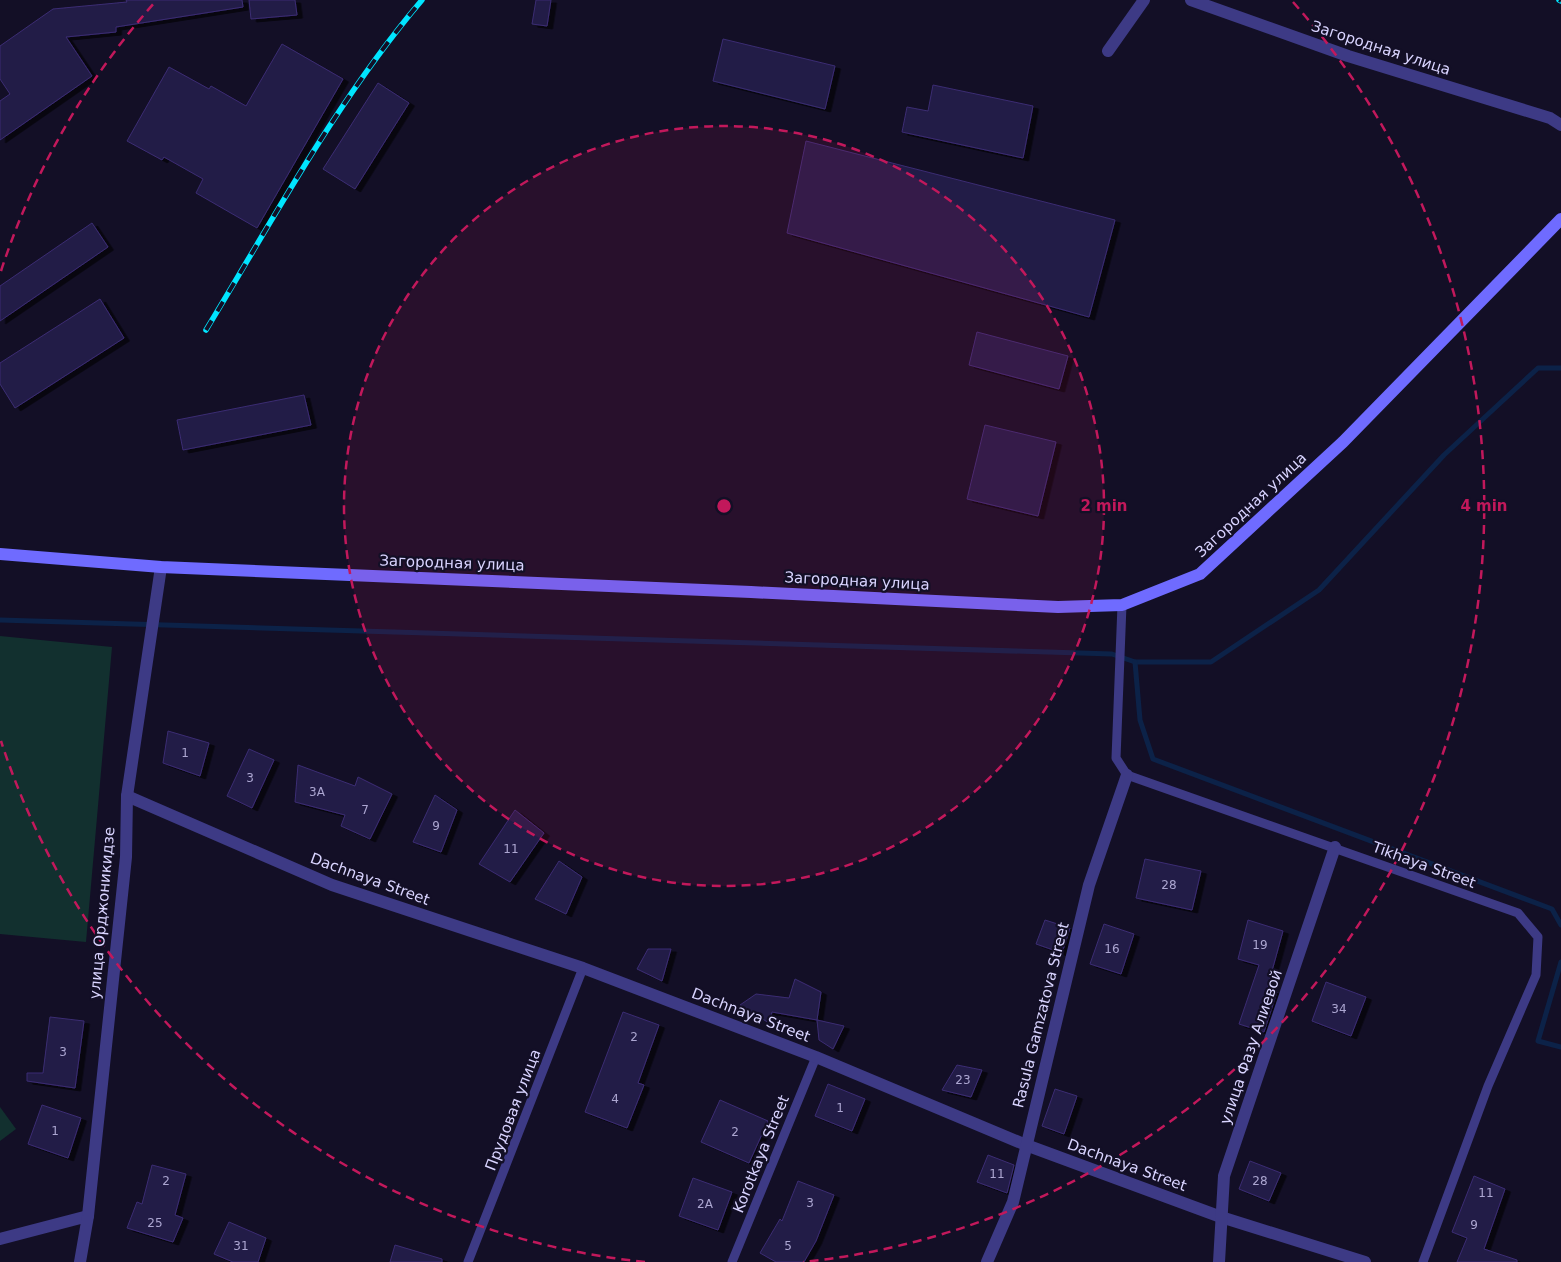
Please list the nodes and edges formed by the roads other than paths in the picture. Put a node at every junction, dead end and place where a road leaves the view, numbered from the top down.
1 (1144, 0) edge
2 (1191, 0) edge
3 (1108, 51) dead end
4 (1561, 125) edge
5 (1561, 219) edge
6 (0, 554) edge
7 (161, 567) junction
8 (1122, 605) junction
9 (1127, 774) junction
10 (127, 796) junction
11 (1335, 847) junction
12 (583, 968) junction
13 (816, 1057) junction
14 (1026, 1145) junction
15 (88, 1216) junction
16 (1221, 1217) junction
17 (0, 1239) edge
18 (80, 1262) edge
19 (468, 1262) edge
20 (732, 1262) edge
21 (987, 1262) edge
22 (1219, 1262) edge
23 (1365, 1262) edge
24 (1423, 1262) edge

1 - 3 street
2 - 4 street, Загородная улица
5 - 8 main road, Загородная улица
6 - 7 main road, Загородная улица
7 - 8 main road, Загородная улица
7 - 10 street, улица Орджоникидзе
8 - 9 lane
9 - 11 lane, Tikhaya Street
9 - 14 street, Rasula Gamzatova Street
10 - 12 street, Dachnaya Street
10 - 15 street, улица Орджоникидзе
11 - 16 street, улица Фазу Алиевой
11 - 24 lane, Tikhaya Street
12 - 13 street, Dachnaya Street
12 - 19 lane, Прудовая улица
13 - 14 street, Dachnaya Street
13 - 20 lane, Korotkaya Street
14 - 16 street, Dachnaya Street
14 - 21 street, Rasula Gamzatova Street
15 - 17 street
15 - 18 street, улица Орджоникидзе
16 - 22 street, улица Фазу Алиевой
16 - 23 street, Dachnaya Street

